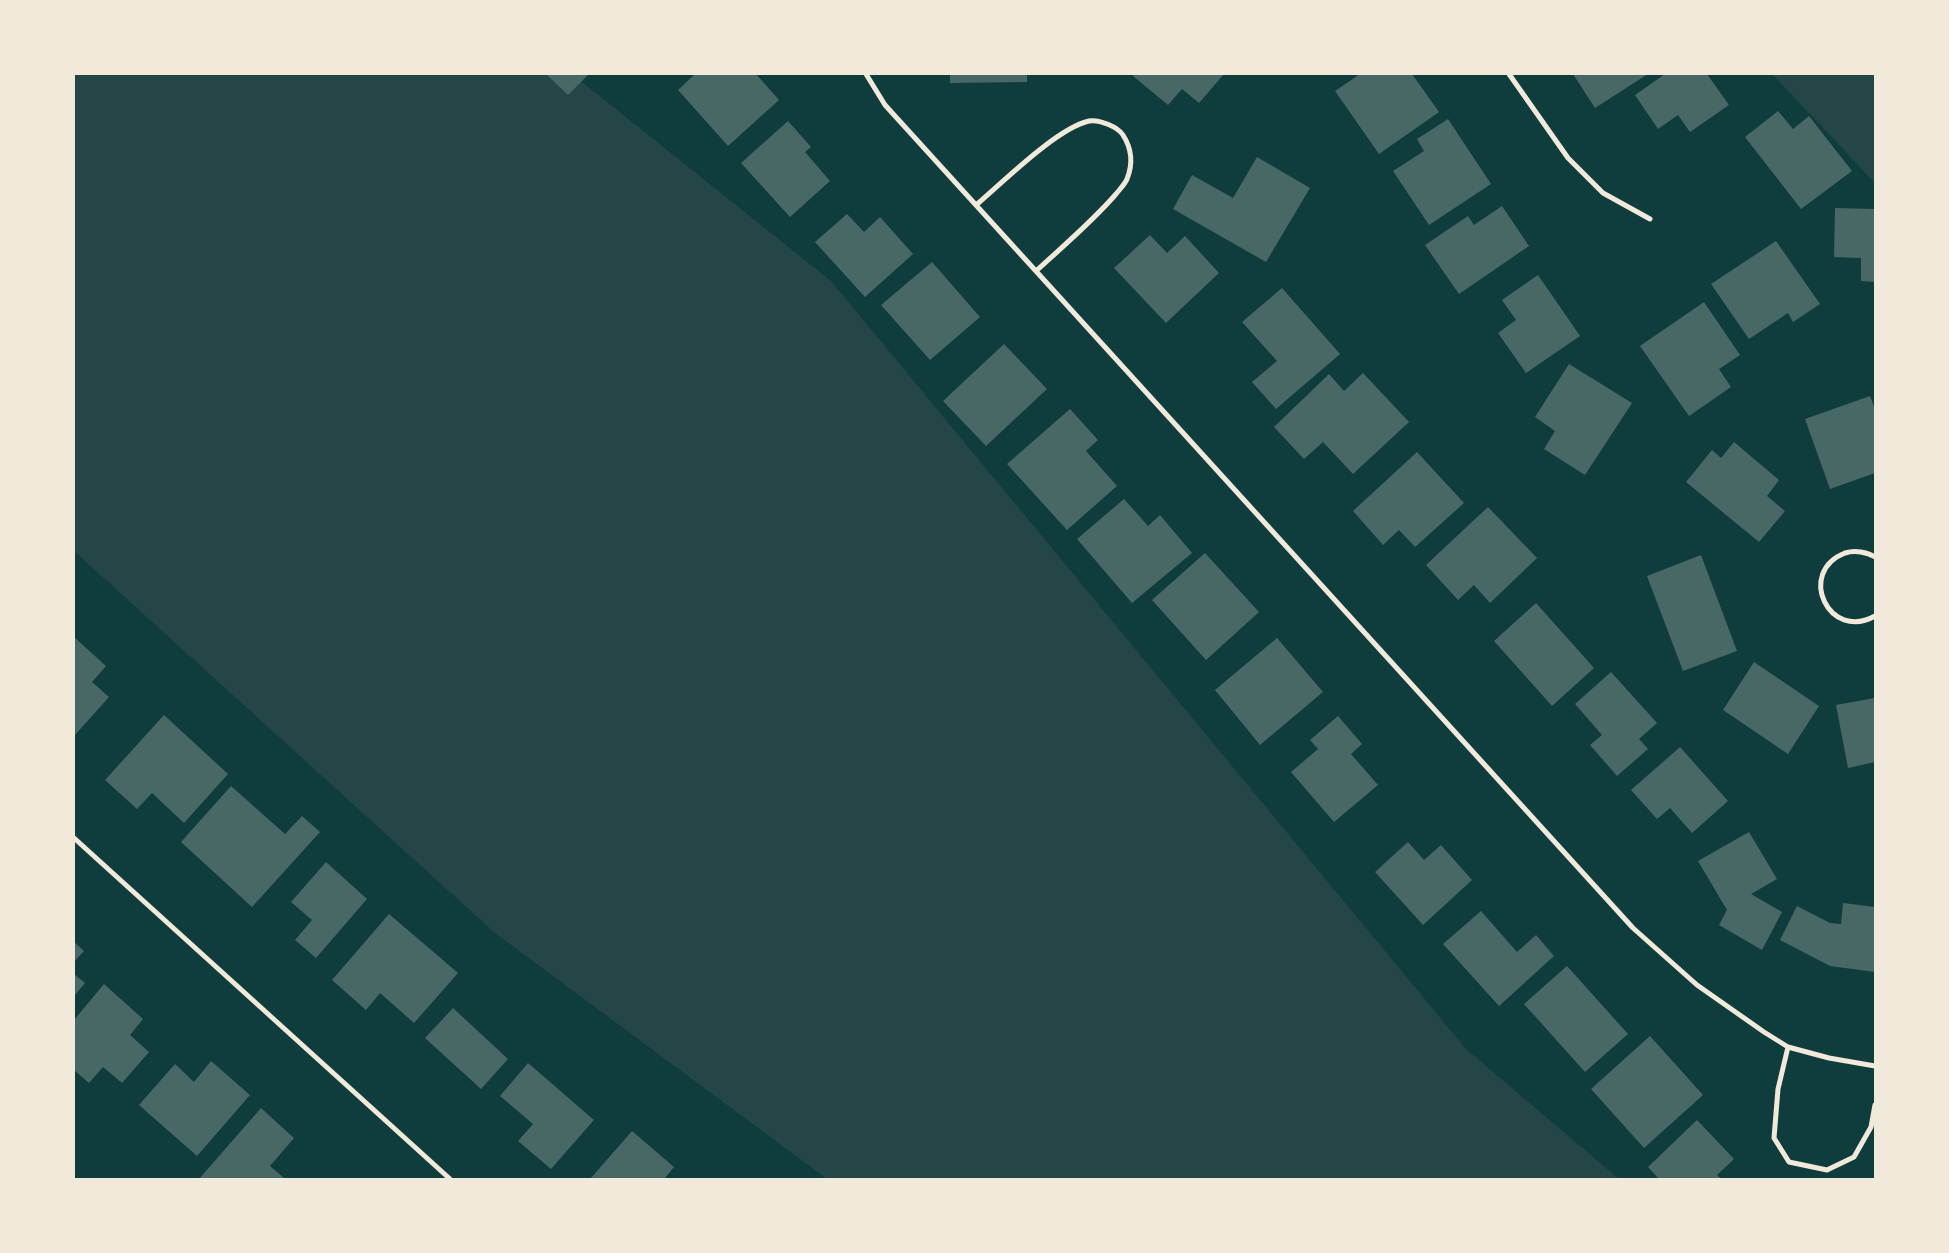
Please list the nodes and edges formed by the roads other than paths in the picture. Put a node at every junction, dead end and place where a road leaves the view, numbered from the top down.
1 (866, 74) edge
2 (1509, 74) edge
3 (976, 205) junction
4 (1650, 219) dead end
5 (1036, 271) junction
6 (1875, 557) edge
7 (1875, 616) edge
8 (74, 838) edge
9 (1788, 1047) junction
10 (1875, 1066) edge
11 (1875, 1105) edge
12 (450, 1179) edge

1 - 3 street
2 - 4 street
3 - 5 street
3 - 5 street
5 - 9 street
6 - 7 street
8 - 12 street
9 - 10 street
9 - 11 street

